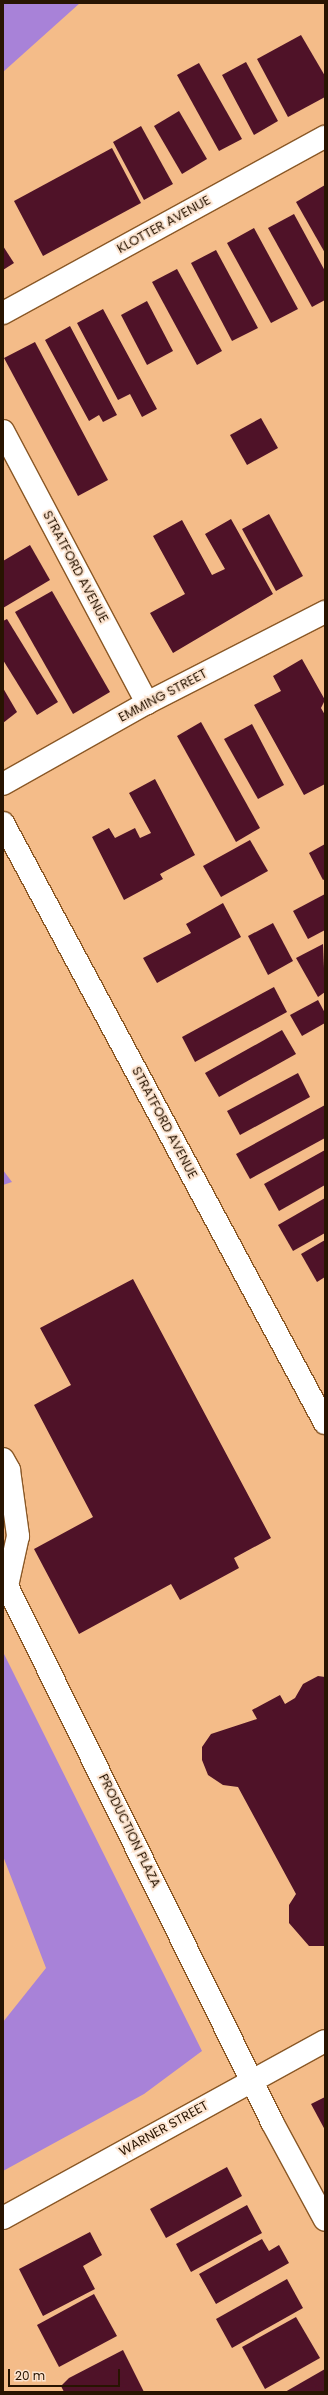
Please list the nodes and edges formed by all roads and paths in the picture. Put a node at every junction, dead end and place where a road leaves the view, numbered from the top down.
1 (325, 137) edge
2 (3, 313) edge
3 (3, 431) edge
4 (325, 612) edge
5 (147, 702) junction
6 (3, 784) edge
7 (3, 823) edge
8 (325, 1422) edge
9 (3, 1459) edge
10 (5, 1587) edge
11 (325, 2041) edge
12 (252, 2081) junction
13 (3, 2218) edge
14 (325, 2220) edge

1 - 2 street, KLOTTER AVENUE
3 - 5 street, STRATFORD AVENUE
4 - 5 street, EMMING STREET
5 - 6 street, EMMING STREET
7 - 8 street, STRATFORD AVENUE
9 - 10 street
10 - 12 street, PRODUCTION PLAZA
11 - 12 street, WARNER STREET
12 - 13 street, WARNER STREET
12 - 14 street, PRODUCTION PLAZA

